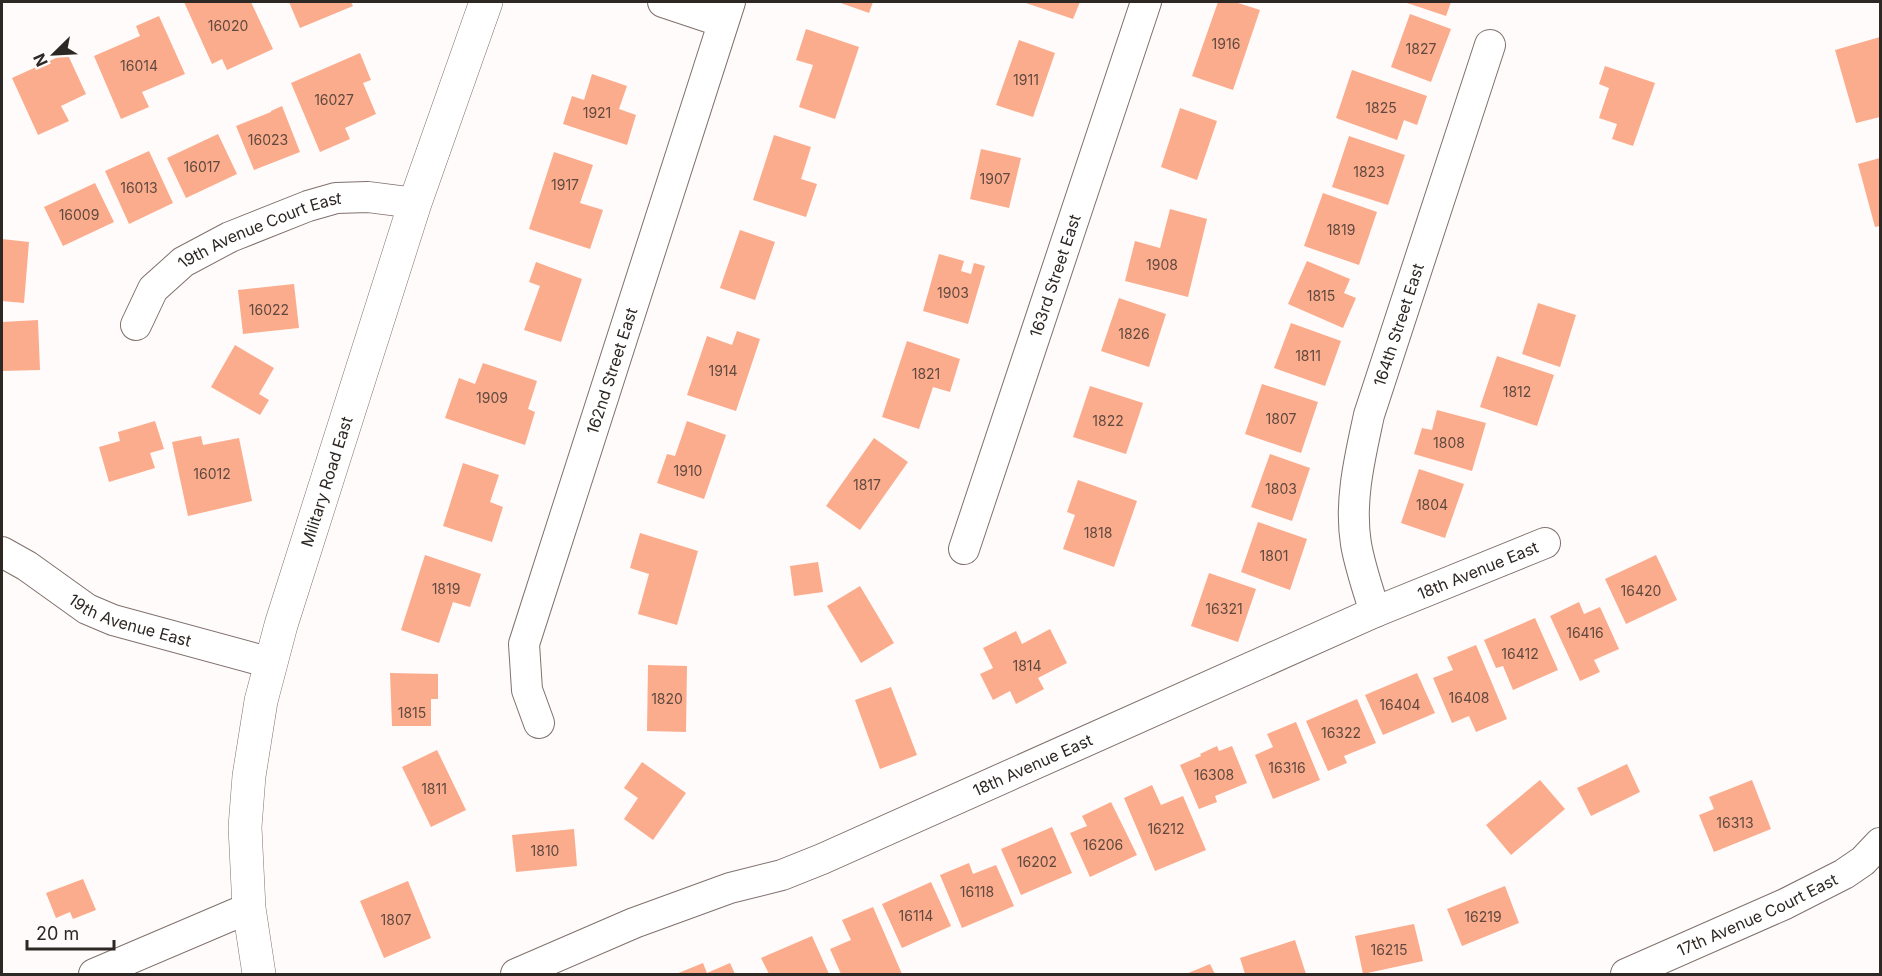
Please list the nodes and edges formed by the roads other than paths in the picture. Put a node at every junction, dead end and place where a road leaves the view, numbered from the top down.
1 (486, 2) edge
2 (663, 2) edge
3 (1146, 2) edge
4 (727, 12) edge
5 (1490, 45) dead end
6 (416, 203) junction
7 (136, 325) dead end
8 (1545, 543) dead end
9 (964, 549) dead end
10 (2, 552) edge
11 (1375, 612) junction
12 (271, 663) junction
13 (539, 723) dead end
14 (1881, 843) edge
15 (249, 908) junction
16 (93, 975) edge
17 (259, 975) edge
18 (516, 975) edge
19 (1626, 975) edge

1 - 6 street, Military Road East
2 - 4 street
3 - 9 street, 163rd Street East
4 - 13 street, 162nd Street East
5 - 11 street, 164th Street East
6 - 7 street, 19th Avenue Court East
6 - 12 street, Military Road East
8 - 11 street, 18th Avenue East
10 - 12 street, 19th Avenue East
11 - 18 street, 18th Avenue East
12 - 15 street, Military Road East
14 - 19 street, 17th Avenue Court East
15 - 16 street
15 - 17 street, Military Road East

